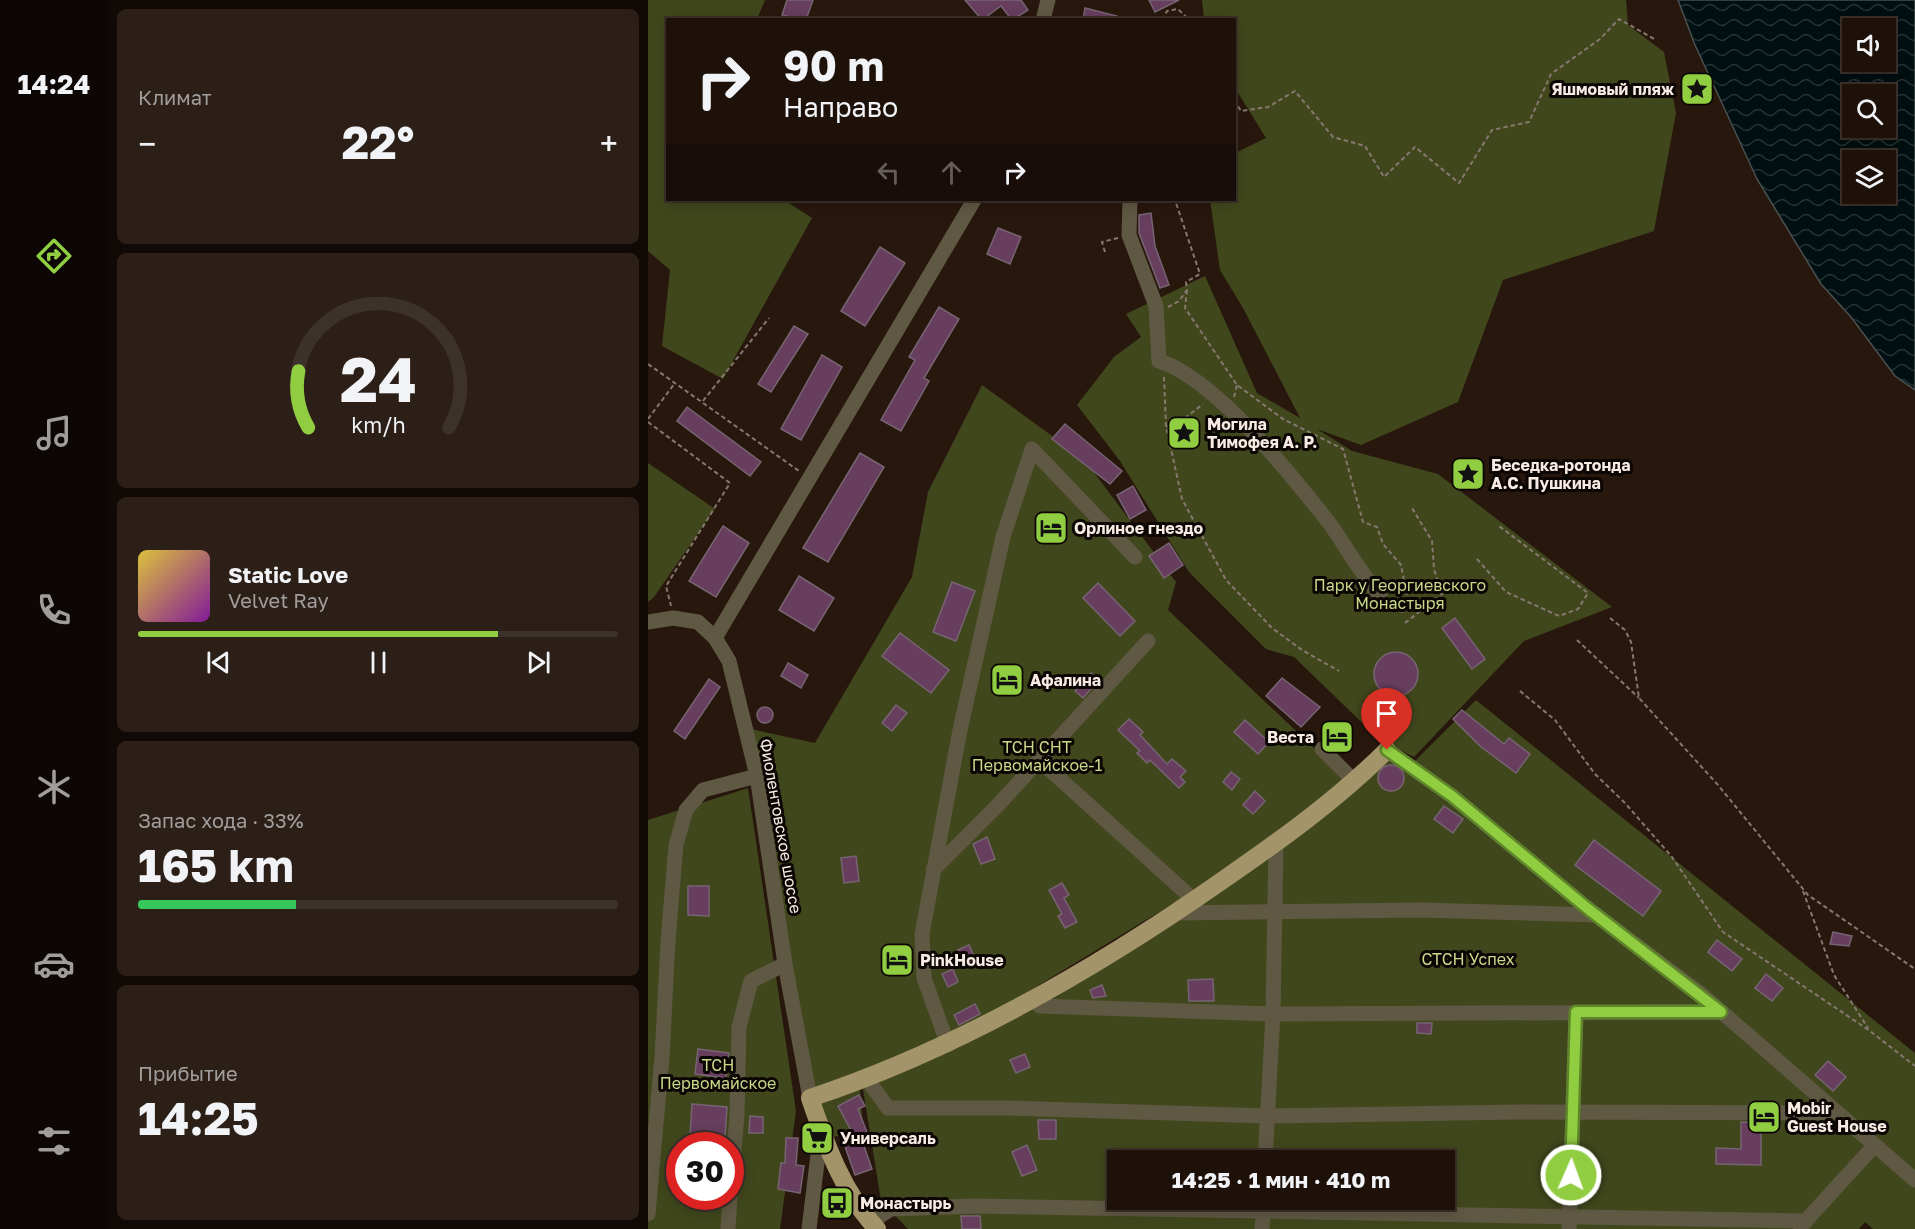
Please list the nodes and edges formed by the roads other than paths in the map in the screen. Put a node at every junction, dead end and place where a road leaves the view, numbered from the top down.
1 (1048, 0) edge
2 (1044, 18) edge
3 (973, 201) edge
4 (1130, 201) edge
5 (1135, 557) dead end
6 (1384, 595) road end
7 (648, 622) edge
8 (715, 638) junction
9 (1148, 640) dead end
10 (1322, 749) dead end
11 (1387, 750) joint
12 (1039, 760) junction
13 (757, 776) junction
14 (1356, 782) junction
15 (1276, 843) junction
16 (933, 870) junction
17 (1194, 900) junction
18 (1176, 913) junction
19 (1276, 914) junction
20 (1597, 915) junction
21 (785, 964) junction
22 (1032, 999) junction
23 (1576, 1012) junction
24 (1721, 1012) junction
25 (1273, 1014) junction
26 (948, 1045) junction
27 (867, 1079) junction
28 (810, 1098) junction
29 (1573, 1113) junction
30 (1838, 1113) junction
31 (1267, 1116) junction
32 (821, 1130) junction
33 (733, 1132) edge
34 (1875, 1145) junction
35 (1265, 1150) edge
36 (1915, 1180) edge
37 (1107, 1206) edge
38 (729, 1210) edge
39 (1263, 1210) edge
40 (1335, 1210) edge
41 (648, 1214) edge
42 (1569, 1223) edge
43 (874, 1225) edge
44 (1802, 1225) edge
45 (728, 1229) edge
46 (809, 1229) edge
47 (1262, 1229) edge

1 - 2 street
3 - 8 street
4 - 6 street
5 - 16 street
7 - 8 street, Фиолентовское шоссе
8 - 13 street, Фиолентовское шоссе
9 - 12 street
10 - 14 street
11 - 14 main road
11 - 20 street
12 - 16 street
12 - 17 street
13 - 21 street, Фиолентовское шоссе
13 - 41 street
14 - 15 main road
15 - 17 main road
15 - 19 street
16 - 26 street
17 - 18 main road
18 - 19 street
18 - 22 main road
19 - 20 street
19 - 25 street
20 - 24 street
21 - 28 street, Фиолентовское шоссе
21 - 33 street
22 - 25 street
22 - 26 main road
23 - 24 street
23 - 25 street
23 - 29 street
24 - 30 street
25 - 31 street
26 - 27 main road
27 - 28 main road
27 - 31 street
28 - 32 main road
29 - 30 street
29 - 31 street
29 - 42 street
30 - 34 street
31 - 35 street
32 - 43 main road
32 - 46 street
34 - 36 street
34 - 44 street
37 - 43 street
38 - 45 street
39 - 47 street
40 - 42 street
42 - 44 street

